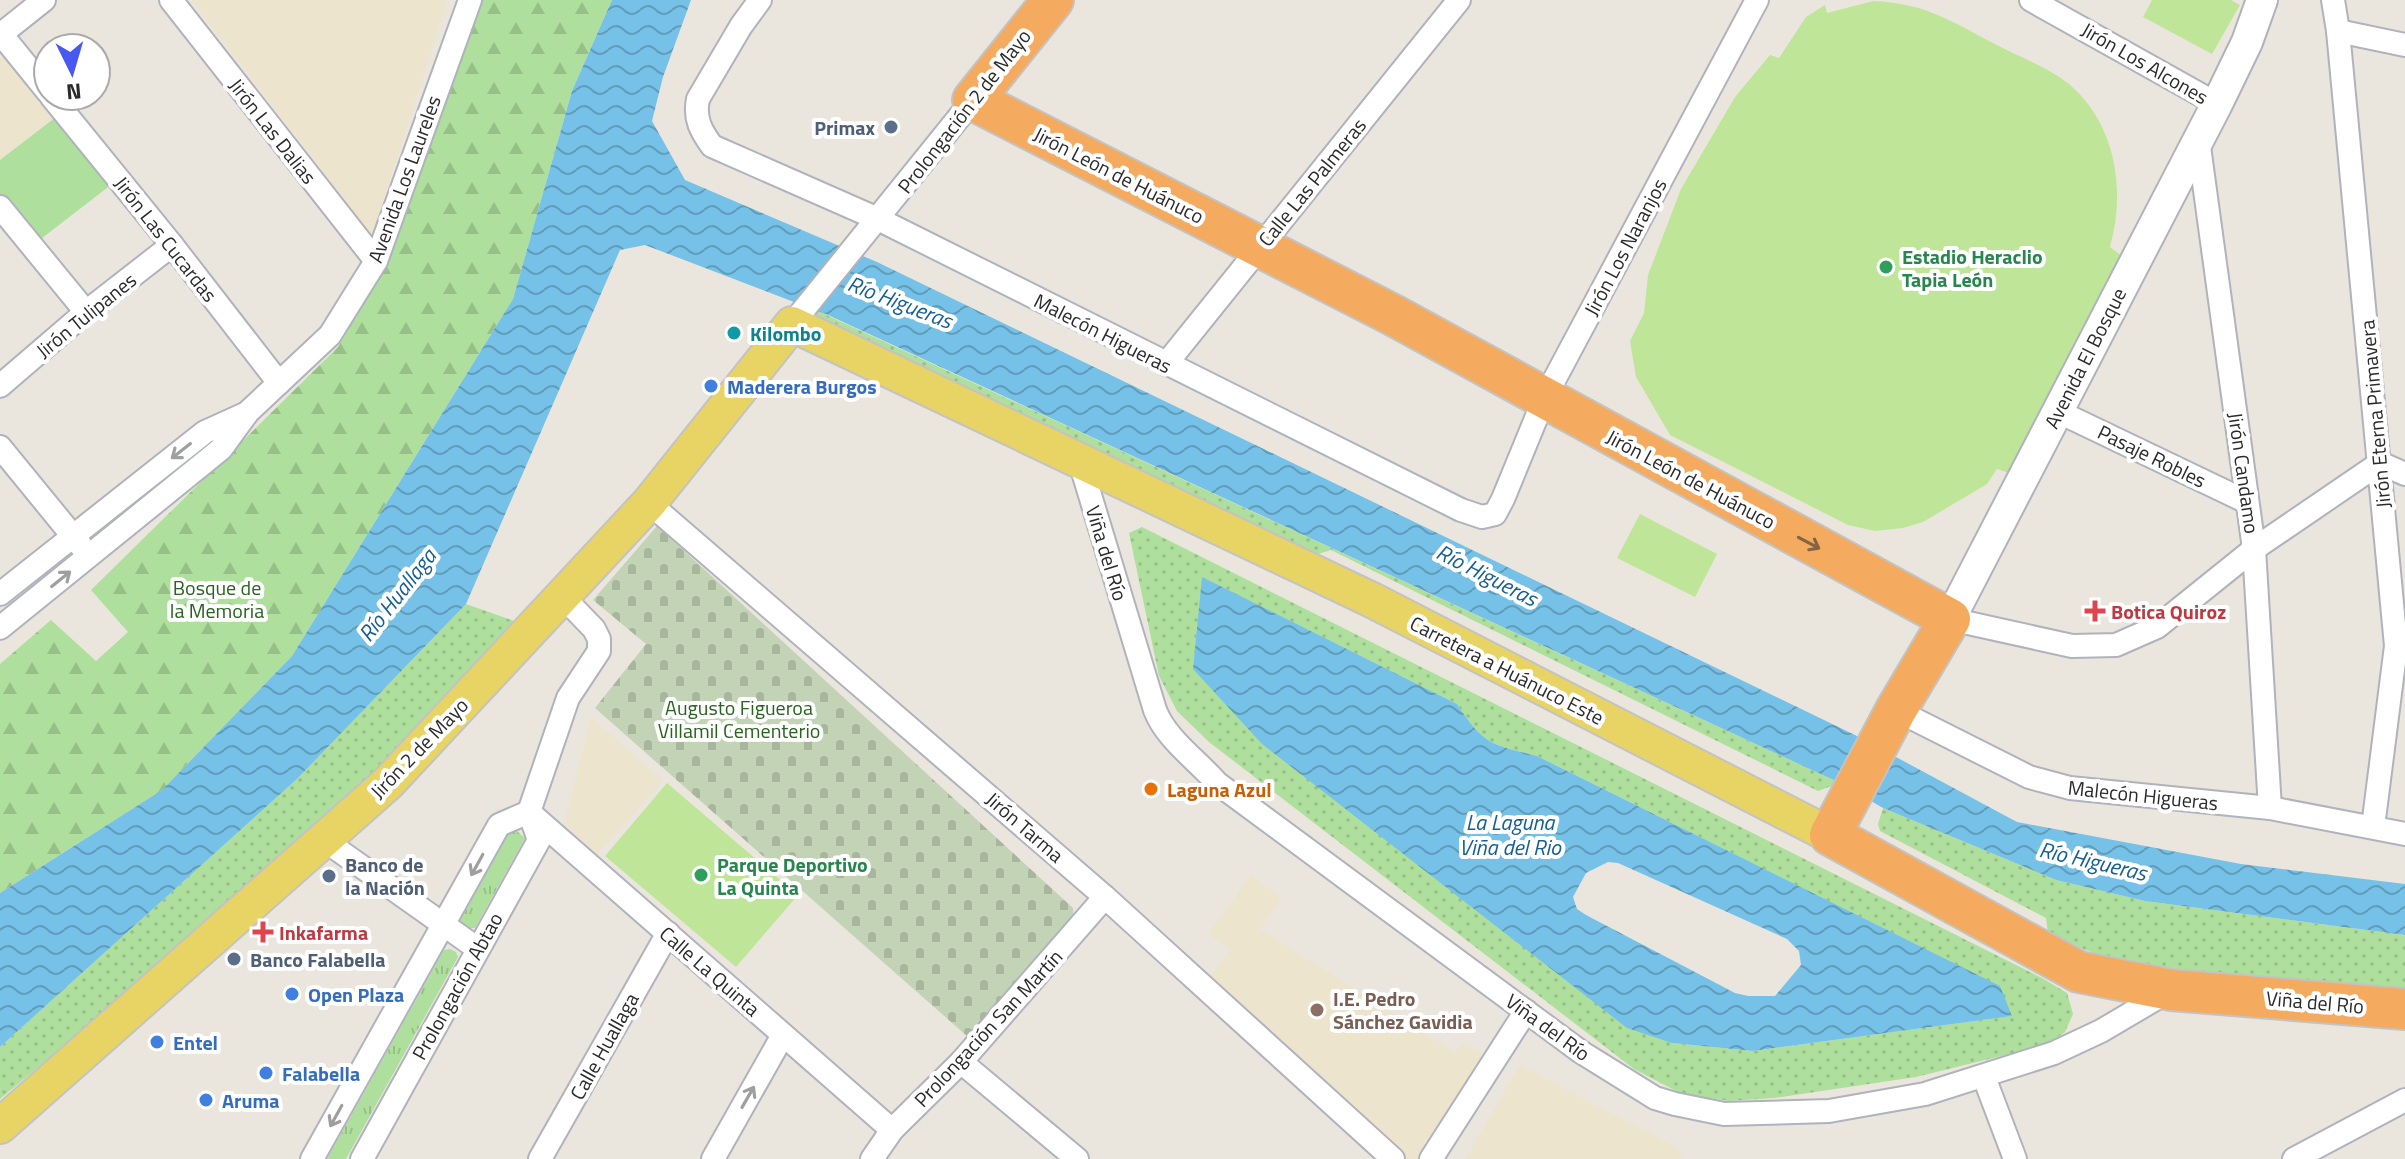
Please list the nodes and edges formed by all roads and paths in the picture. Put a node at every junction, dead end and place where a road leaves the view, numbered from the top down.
1 (44, 0) edge
2 (171, 0) edge
3 (470, 0) edge
4 (760, 0) edge
5 (1053, 0) edge
6 (1459, 0) edge
7 (1757, 0) edge
8 (2031, 0) edge
9 (2262, 0) edge
10 (2333, 0) edge
11 (2338, 31) junction
12 (0, 35) edge
13 (2405, 45) edge
14 (32, 73) edge
15 (973, 100) junction
16 (2217, 104) junction
17 (65, 112) edge
18 (2198, 139) junction
19 (0, 207) edge
20 (876, 222) junction
21 (172, 245) junction
22 (1259, 246) junction
23 (376, 261) junction
24 (86, 312) junction
25 (798, 316) junction
26 (1166, 364) junction
27 (279, 383) junction
28 (0, 386) edge
29 (1544, 399) junction
30 (2057, 411) junction
31 (248, 412) junction
32 (0, 447) edge
33 (1080, 462) junction
34 (2380, 463) junction
35 (2405, 474) edge
36 (1503, 499) joint
37 (2247, 502) junction
38 (649, 503) junction
39 (73, 536) junction
40 (2254, 549) junction
41 (89, 556) junction
42 (0, 594) edge
43 (562, 596) junction
44 (1950, 619) junction
45 (0, 628) edge
46 (1891, 719) junction
47 (2270, 808) junction
48 (529, 812) junction
49 (2373, 827) junction
50 (2405, 834) edge
51 (1830, 835) junction
52 (324, 840) junction
53 (1105, 897) junction
54 (443, 925) junction
55 (668, 933) junction
56 (478, 949) junction
57 (2171, 990) junction
58 (2224, 994) joint
59 (2405, 1009) edge
60 (1526, 1011) junction
61 (783, 1035) junction
62 (961, 1062) junction
63 (1984, 1077) junction
64 (2405, 1100) edge
65 (0, 1126) edge
66 (892, 1130) junction
67 (1063, 1155) edge
68 (312, 1159) edge
69 (362, 1159) edge
70 (540, 1159) edge
71 (713, 1159) edge
72 (872, 1159) edge
73 (1393, 1159) edge
74 (1431, 1159) edge
75 (2015, 1159) edge
76 (2294, 1159) edge

1 - 12 street
2 - 23 street, Jirón Las Dalias
3 - 23 street, Avenida Los Laureles
4 - 20 street, Malecón Higueras
5 - 15 highway, Prolongación 2 de Mayo
6 - 22 street, Calle Las Palmeras
7 - 29 street, Jirón Los Naranjos
8 - 16 street, Jirón Los Alcones
9 - 16 street, Avenida El Bosque
10 - 11 street, Jirón Eterna Primavera
11 - 13 street
11 - 34 street, Jirón Eterna Primavera
12 - 14 street, Jirón Las Cucardas
15 - 20 street, Prolongación 2 de Mayo
15 - 22 highway, Jirón León de Huánuco
16 - 18 street, Avenida El Bosque
17 - 21 street, Jirón Las Cucardas
18 - 30 street, Avenida El Bosque
18 - 37 street, Jirón Candamo
19 - 24 street
20 - 25 street, Prolongación 2 de Mayo
20 - 26 street, Malecón Higueras
21 - 24 street, Jirón Tulipanes
21 - 27 street, Jirón Las Cucardas
22 - 26 street, Calle Las Palmeras
22 - 29 highway, Jirón León de Huánuco
23 - 27 street, Avenida Los Laureles
24 - 28 street, Jirón Tulipanes
25 - 33 main road, Carretera a Huánuco Este
25 - 38 main road, Jirón 2 de Mayo
26 - 36 street, Malecón Higueras
27 - 31 street, Avenida Los Laureles
29 - 36 street, Jirón Los Naranjos
29 -> 44 highway, Jirón León de Huánuco
30 - 37 street, Pasaje Robles
30 - 44 street, Avenida El Bosque
31 -> 39 street, Avenida Los Laureles
31 - 41 street, Avenida Los Laureles
32 - 39 street
33 - 51 main road, Carretera a Huánuco Este
33 - 60 street, Viña del Río
34 - 35 street
34 - 40 street, Jirón León de Huánuco
34 - 49 street, Jirón Eterna Primavera
37 - 40 street, Jirón Candamo
38 - 43 main road, Jirón 2 de Mayo
38 - 53 street, Jirón Tarma
39 - 41 street
39 - 42 street, Avenida Los Laureles
40 - 44 street, Jirón León de Huánuco
40 - 47 street, Jirón Candamo
45 -> 41 street, Avenida Los Laureles
43 - 48 street, Prolongación Abtao
43 - 52 main road, Jirón 2 de Mayo
44 - 46 highway, Avenida El Bosque
46 - 47 street, Malecón Higueras
46 - 51 highway, Avenida El Bosque
47 - 49 street, Malecón Higueras
48 -> 54 street, Prolongación Abtao
48 - 55 street, Calle La Quinta
48 - 56 street, Prolongación Abtao
49 - 50 street, Malecón Higueras
51 - 57 highway, Carretera a Huánuco Este
52 - 54 street
52 - 65 main road, Jirón 2 de Mayo
53 - 62 street, Prolongación San Martín
53 - 73 street, Jirón Tarma
54 - 56 street
54 -> 68 street, Prolongación Abtao
55 - 61 street, Calle La Quinta
55 - 70 street, Calle Huallaga
56 - 69 street, Prolongación Abtao
57 - 58 highway, Carretera a Huánuco Este
57 - 63 street, Viña del Río
58 - 59 highway, Viña del Río
60 - 63 street, Viña del Río
60 - 74 street
61 - 66 street, Calle La Quinta
71 -> 61 street
62 - 66 street, Prolongación San Martín
62 - 67 street
63 - 75 street
64 - 76 street
66 - 72 street, Prolongación San Martín

